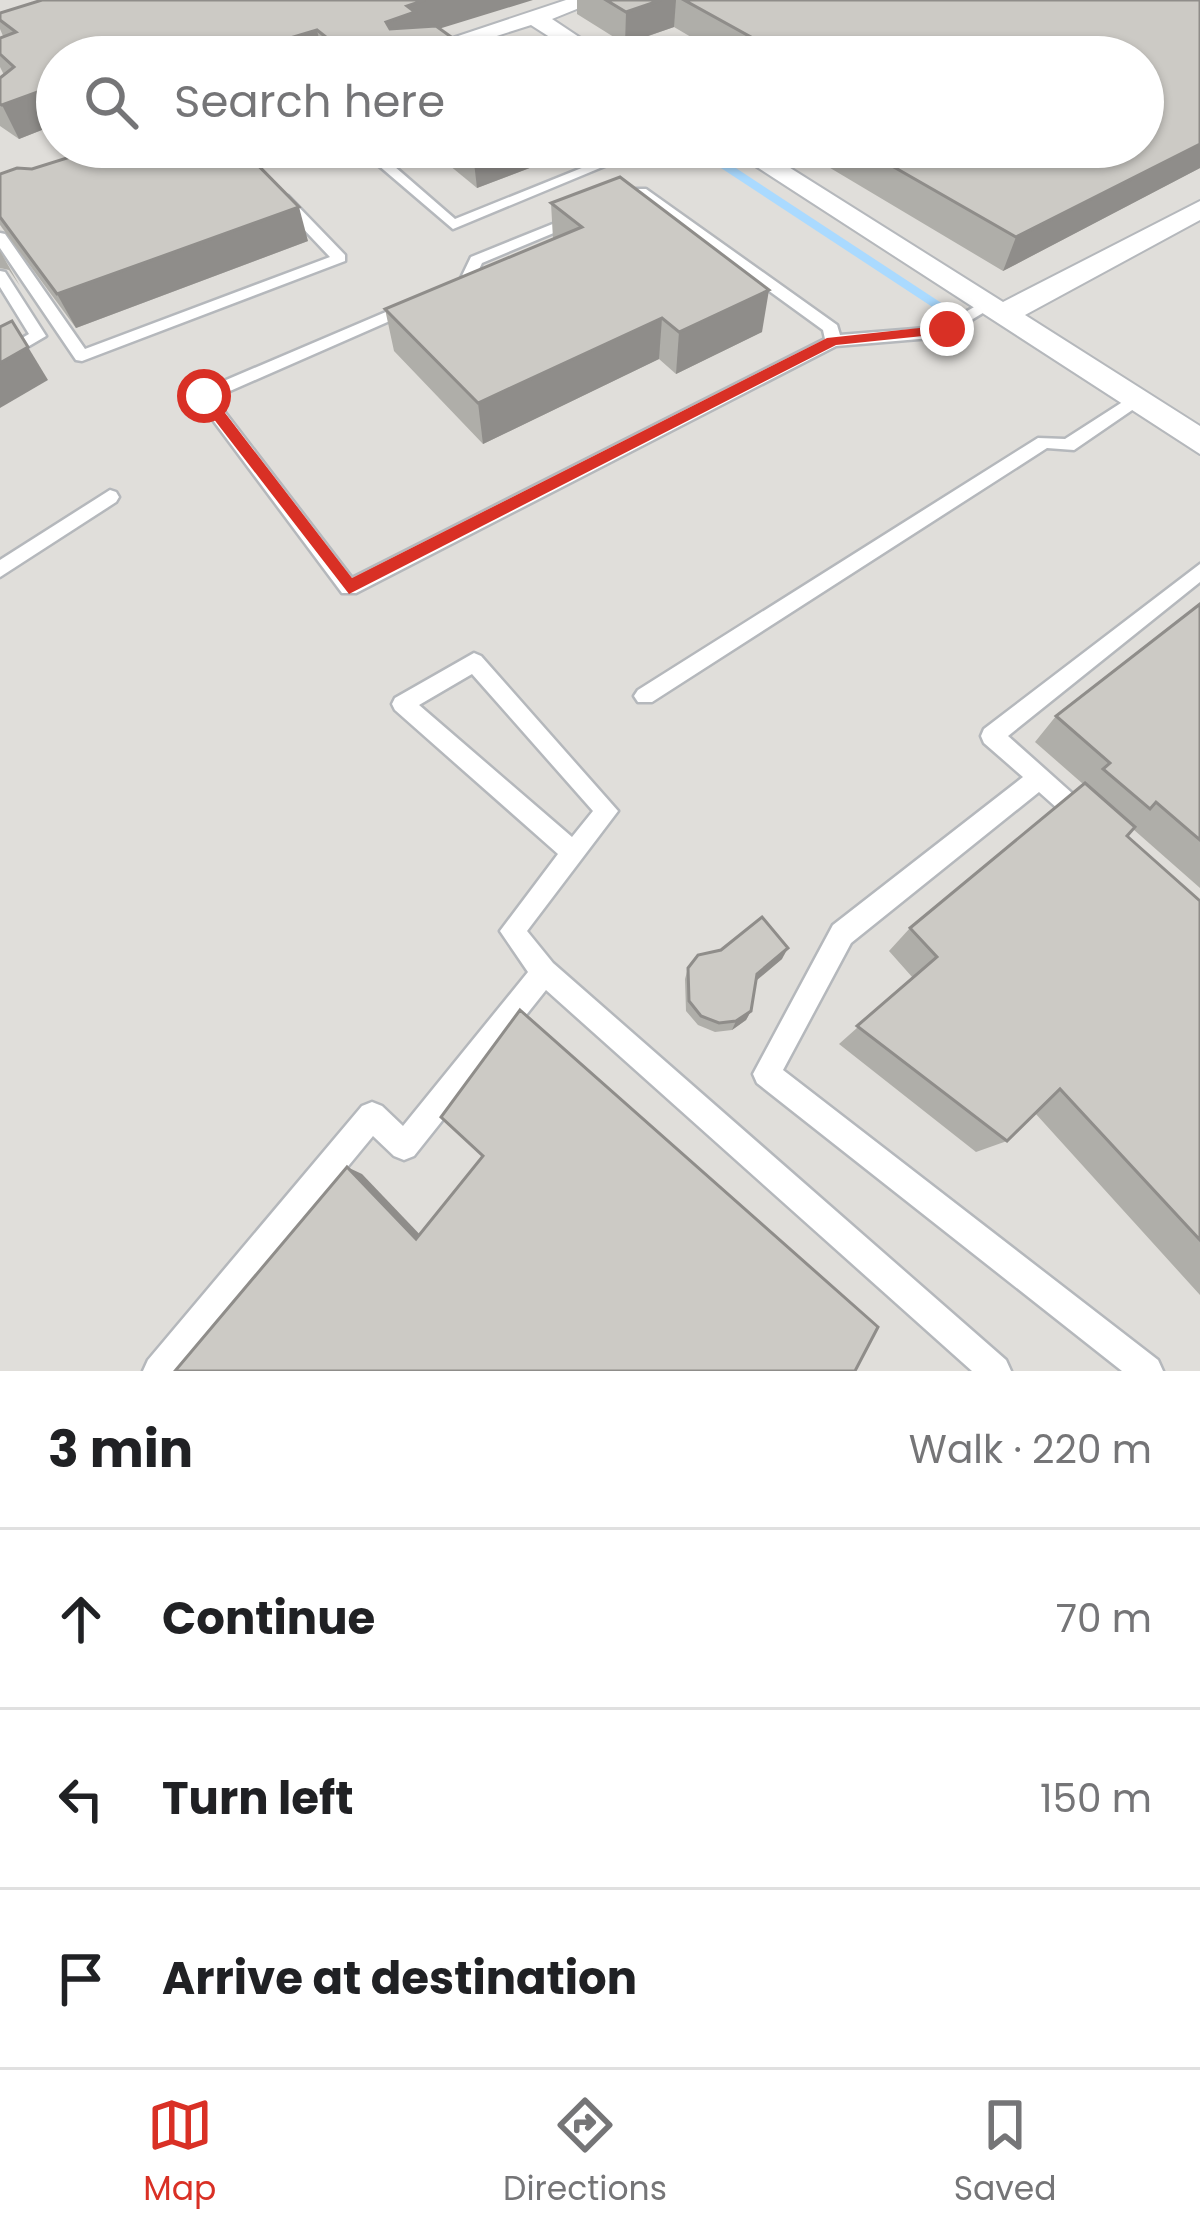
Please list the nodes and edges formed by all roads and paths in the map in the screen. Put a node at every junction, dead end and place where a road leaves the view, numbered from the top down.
1 (588, 0) edge
2 (534, 17) junction
3 (474, 36) edge
4 (564, 36) edge
5 (388, 168) edge
6 (592, 168) edge
7 (771, 168) edge
8 (262, 179) edge
9 (1200, 209) edge
10 (0, 236) edge
11 (0, 275) edge
12 (8, 303) edge
13 (987, 312) junction
14 (832, 341) junction
15 (0, 358) edge
16 (1135, 400) junction
17 (1200, 442) edge
18 (110, 497) dead end
19 (0, 570) edge
20 (1200, 571) edge
21 (645, 696) dead end
22 (1039, 778) junction
23 (1103, 836) edge
24 (574, 853) junction
25 (544, 972) junction
26 (159, 1371) edge
27 (995, 1371) edge
28 (1147, 1371) edge

1 - 2 street
2 - 3 street
2 - 4 street
5 - 6 lane
7 - 13 street
8 - 10 lane
9 - 13 street
11 - 12 lane
12 - 15 lane
13 - 14 lane
13 - 16 street
14 - 14 lane
16 - 17 street
16 - 21 lane
18 - 19 lane
20 - 22 lane
22 - 23 lane
22 - 28 lane
24 - 24 lane
24 - 25 lane
25 - 26 lane
25 - 27 lane

